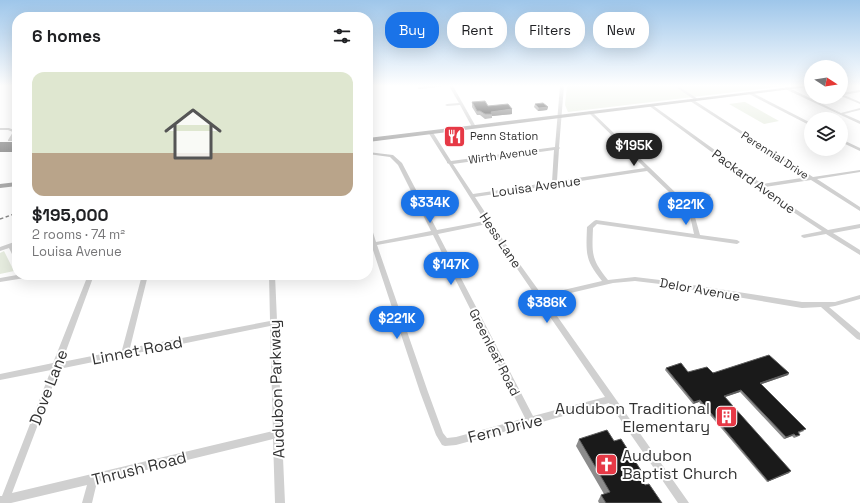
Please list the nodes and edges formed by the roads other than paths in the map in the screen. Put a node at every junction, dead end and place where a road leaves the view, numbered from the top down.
1 (464, 109) edge
2 (560, 109) edge
3 (612, 109) edge
4 (656, 109) edge
5 (707, 109) edge
6 (781, 109) edge
7 (860, 110) edge
8 (590, 112) junction
9 (848, 112) edge
10 (560, 116) junction
11 (848, 118) edge
12 (804, 121) edge
13 (860, 123) edge
14 (12, 127) edge
15 (474, 127) junction
16 (0, 128) edge
17 (12, 130) edge
18 (430, 132) junction
19 (12, 137) edge
20 (373, 139) edge
21 (10, 140) joint
22 (848, 144) edge
23 (12, 146) edge
24 (0, 148) edge
25 (558, 148) junction
26 (12, 150) edge
27 (860, 150) edge
28 (373, 154) edge
29 (449, 163) junction
30 (648, 169) junction
31 (860, 171) edge
32 (812, 178) junction
33 (554, 183) junction
34 (12, 185) edge
35 (0, 186) edge
36 (761, 186) junction
37 (471, 196) junction
38 (708, 196) dead end
39 (676, 197) junction
40 (860, 209) edge
41 (489, 222) junction
42 (860, 226) edge
43 (434, 232) junction
44 (827, 232) junction
45 (697, 236) junction
46 (804, 236) dead end
47 (373, 241) edge
48 (737, 242) dead end
49 (374, 244) junction
50 (10, 246) joint
51 (0, 249) edge
52 (12, 250) edge
53 (860, 252) edge
54 (12, 278) edge
55 (0, 280) edge
56 (89, 280) edge
57 (144, 280) edge
58 (272, 280) edge
59 (606, 282) junction
60 (860, 297) edge
61 (541, 298) junction
62 (823, 304) junction
63 (274, 323) junction
64 (860, 337) edge
65 (125, 352) junction
66 (57, 366) junction
67 (0, 377) edge
68 (611, 399) junction
69 (531, 422) junction
70 (278, 434) junction
71 (93, 479) junction
72 (2, 500) edge
73 (87, 503) edge
74 (280, 503) edge
75 (684, 503) edge

1 - 15 street
2 - 10 street
3 - 8 main road
4 - 36 street, Packard Avenue
5 - 32 street, Perennial Drive
6 - 12 street
7 - 9 street
8 - 10 main road
8 - 30 street
10 - 15 main road
10 - 25 street
11 - 13 street
14 - 16 street
15 - 18 main road
16 - 17 street
18 - 20 main road
18 - 29 street, Hess Lane
19 - 21 street
21 - 24 street
22 - 27 street
23 - 24 highway, bridge
24 - 26 highway
25 - 29 street, Wirth Avenue
25 - 33 street
28 - 43 street, Greenleaf Road
29 - 37 street, Hess Lane
30 - 33 street, Louisa Avenue
30 - 39 street
31 - 32 street
32 - 36 street
32 - 40 street, Perennial Drive
33 - 37 street, Louisa Avenue
34 - 35 main road
36 - 44 street, Packard Avenue
37 - 41 street, Hess Lane
38 - 39 street
39 - 45 street
41 - 43 street
41 - 61 street, Hess Lane
42 - 44 street
43 - 49 street
43 - 69 street, Greenleaf Road
44 - 46 street
44 - 53 street, Packard Avenue
45 - 48 street
45 - 59 street
47 - 49 street
49 - 69 street, Fern Drive
50 - 51 street
50 - 52 street
54 - 55 street
56 - 66 street, Dove Lane
57 - 65 street
58 - 63 street, Audubon Parkway
59 - 61 street, Delor Avenue
59 - 62 street, Delor Avenue
60 - 62 street, Delor Avenue
61 - 68 street, Hess Lane
62 - 64 street
63 - 65 street, Linnet Road
63 - 70 street, Audubon Parkway
65 - 66 street, Linnet Road
66 - 67 street, Linnet Road
66 - 72 street, Dove Lane
68 - 69 street, Fern Drive
68 - 75 street, Hess Lane
70 - 71 street, Thrush Road
70 - 74 street, Audubon Parkway
71 - 72 street, Thrush Road
71 - 73 street

